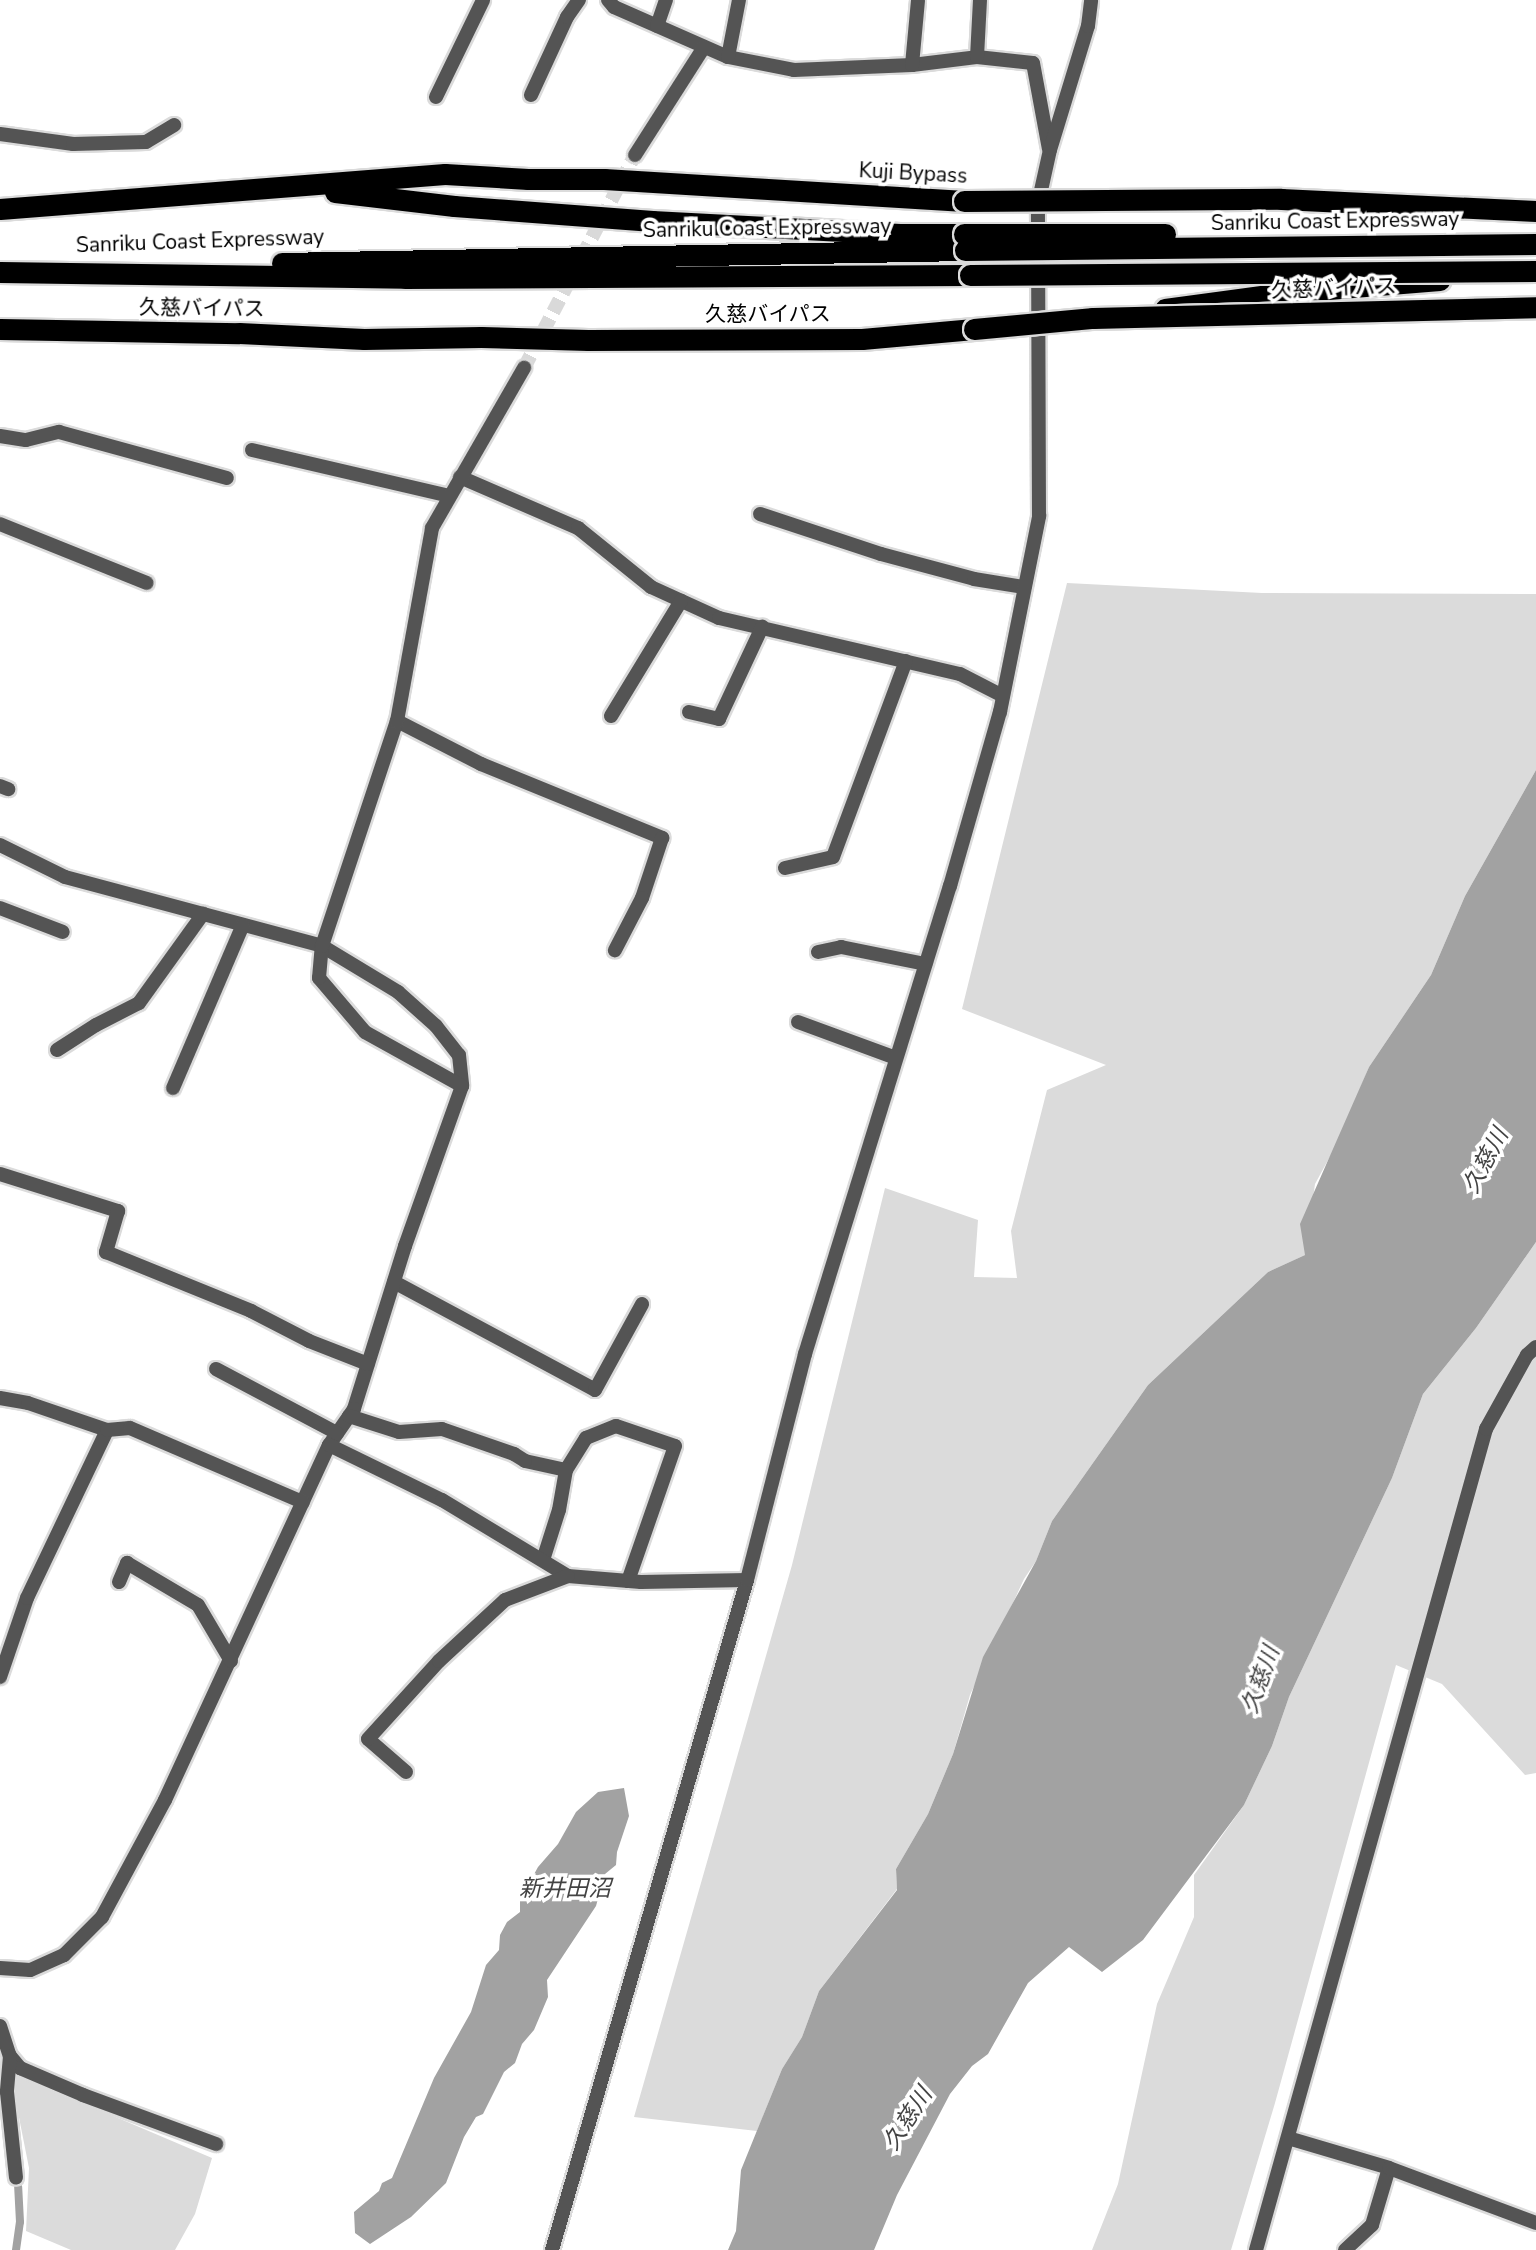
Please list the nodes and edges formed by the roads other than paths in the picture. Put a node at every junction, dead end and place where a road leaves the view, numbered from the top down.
1 (483, 0) edge
2 (579, 0) edge
3 (608, 0) edge
4 (666, 0) edge
5 (739, 0) edge
6 (918, 0) edge
7 (980, 0) edge
8 (1091, 0) edge
9 (657, 26) junction
10 (704, 47) junction
11 (727, 57) junction
12 (977, 57) junction
13 (912, 65) junction
14 (531, 96) dead end
15 (436, 97) dead end
16 (174, 125) dead end
17 (0, 134) edge
18 (1050, 150) junction
19 (635, 155) tunnel mouth
20 (287, 187) junction
21 (0, 209) edge
22 (1536, 211) edge
23 (965, 242) junction
24 (1536, 244) edge
25 (404, 269) junction
26 (0, 272) edge
27 (1536, 272) edge
28 (1536, 307) edge
29 (1093, 318) junction
30 (0, 329) edge
31 (524, 368) tunnel mouth
32 (0, 436) edge
33 (252, 450) dead end
34 (460, 477) junction
35 (227, 478) dead end
36 (450, 496) junction
37 (760, 514) dead end
38 (0, 524) edge
39 (147, 583) dead end
40 (1024, 587) junction
41 (681, 601) junction
42 (762, 627) junction
43 (906, 661) junction
44 (1003, 696) junction
45 (689, 712) dead end
46 (611, 716) dead end
47 (397, 721) junction
48 (0, 845) edge
49 (785, 868) dead end
50 (0, 908) edge
51 (203, 915) junction
52 (243, 925) junction
53 (62, 932) dead end
54 (322, 946) junction
55 (615, 950) dead end
56 (818, 952) dead end
57 (925, 964) junction
58 (799, 1022) dead end
59 (57, 1050) dead end
60 (896, 1058) junction
61 (462, 1086) junction
62 (173, 1088) dead end
63 (0, 1174) edge
64 (394, 1282) junction
65 (642, 1304) dead end
66 (1536, 1347) edge
67 (368, 1364) junction
68 (216, 1369) dead end
69 (0, 1398) edge
70 (349, 1416) junction
71 (107, 1430) junction
72 (333, 1439) junction
73 (566, 1470) junction
74 (303, 1502) junction
75 (543, 1560) junction
76 (568, 1577) junction
77 (747, 1580) junction
78 (628, 1581) junction
79 (118, 1582) dead end
80 (231, 1661) junction
81 (0, 1677) edge
82 (406, 1772) dead end
83 (0, 1968) edge
84 (0, 2026) edge
85 (10, 2056) junction
86 (1288, 2138) junction
87 (216, 2144) dead end
88 (1389, 2168) junction
89 (16, 2178) dead end
90 (1536, 2223) edge
91 (552, 2250) edge
92 (1256, 2250) edge
93 (1345, 2250) edge

1 - 15 street
2 - 14 street
3 - 9 street
4 - 9 street
5 - 11 street
6 - 13 street
7 - 12 street
8 - 18 street
9 - 10 street
10 - 11 street
10 - 19 street
11 - 13 street
12 - 13 street
12 - 18 street
16 - 17 street
18 - 40 street
20 - 21 highway
20 - 22 highway, Kuji Bypass, bridge
20 - 23 highway
23 - 24 highway, Sanriku Coast Expressway, bridge
23 - 25 highway, Sanriku Coast Expressway
25 - 26 highway, Sanriku Coast Expressway
25 - 27 highway, Sanriku Coast Expressway, bridge
27 - 29 highway, bridge
28 - 29 highway, 久慈バイパス, bridge
29 - 30 highway, 久慈バイパス, bridge
31 - 34 street
32 - 35 street
33 - 36 street
34 - 36 street
34 - 41 street
36 - 47 street
37 - 40 street
38 - 39 street
40 - 44 street
41 - 42 street
41 - 46 street
42 - 43 street
42 - 45 street
43 - 44 street
43 - 49 street
44 - 57 street
47 - 54 street
47 - 55 street
48 - 51 street
50 - 53 street
51 - 52 street
51 - 59 street
52 - 54 street
52 - 62 street
54 - 61 street
54 - 61 street
56 - 57 street
57 - 60 street
58 - 60 street
60 - 77 street
61 - 64 street
63 - 67 street
64 - 65 street
64 - 67 street
66 - 86 street
67 - 70 street
68 - 72 street
69 - 71 street
70 - 72 street
70 - 73 street
71 - 74 street
71 - 81 street
72 - 74 street
72 - 75 street
73 - 75 street
73 - 78 street
74 - 80 street
75 - 76 street
76 - 78 street
76 - 82 street
77 - 78 street
77 - 91 street
79 - 80 street
80 - 83 street
84 - 85 street
85 - 87 street
85 - 89 street
86 - 88 street
86 - 92 street
88 - 90 street
88 - 93 street

